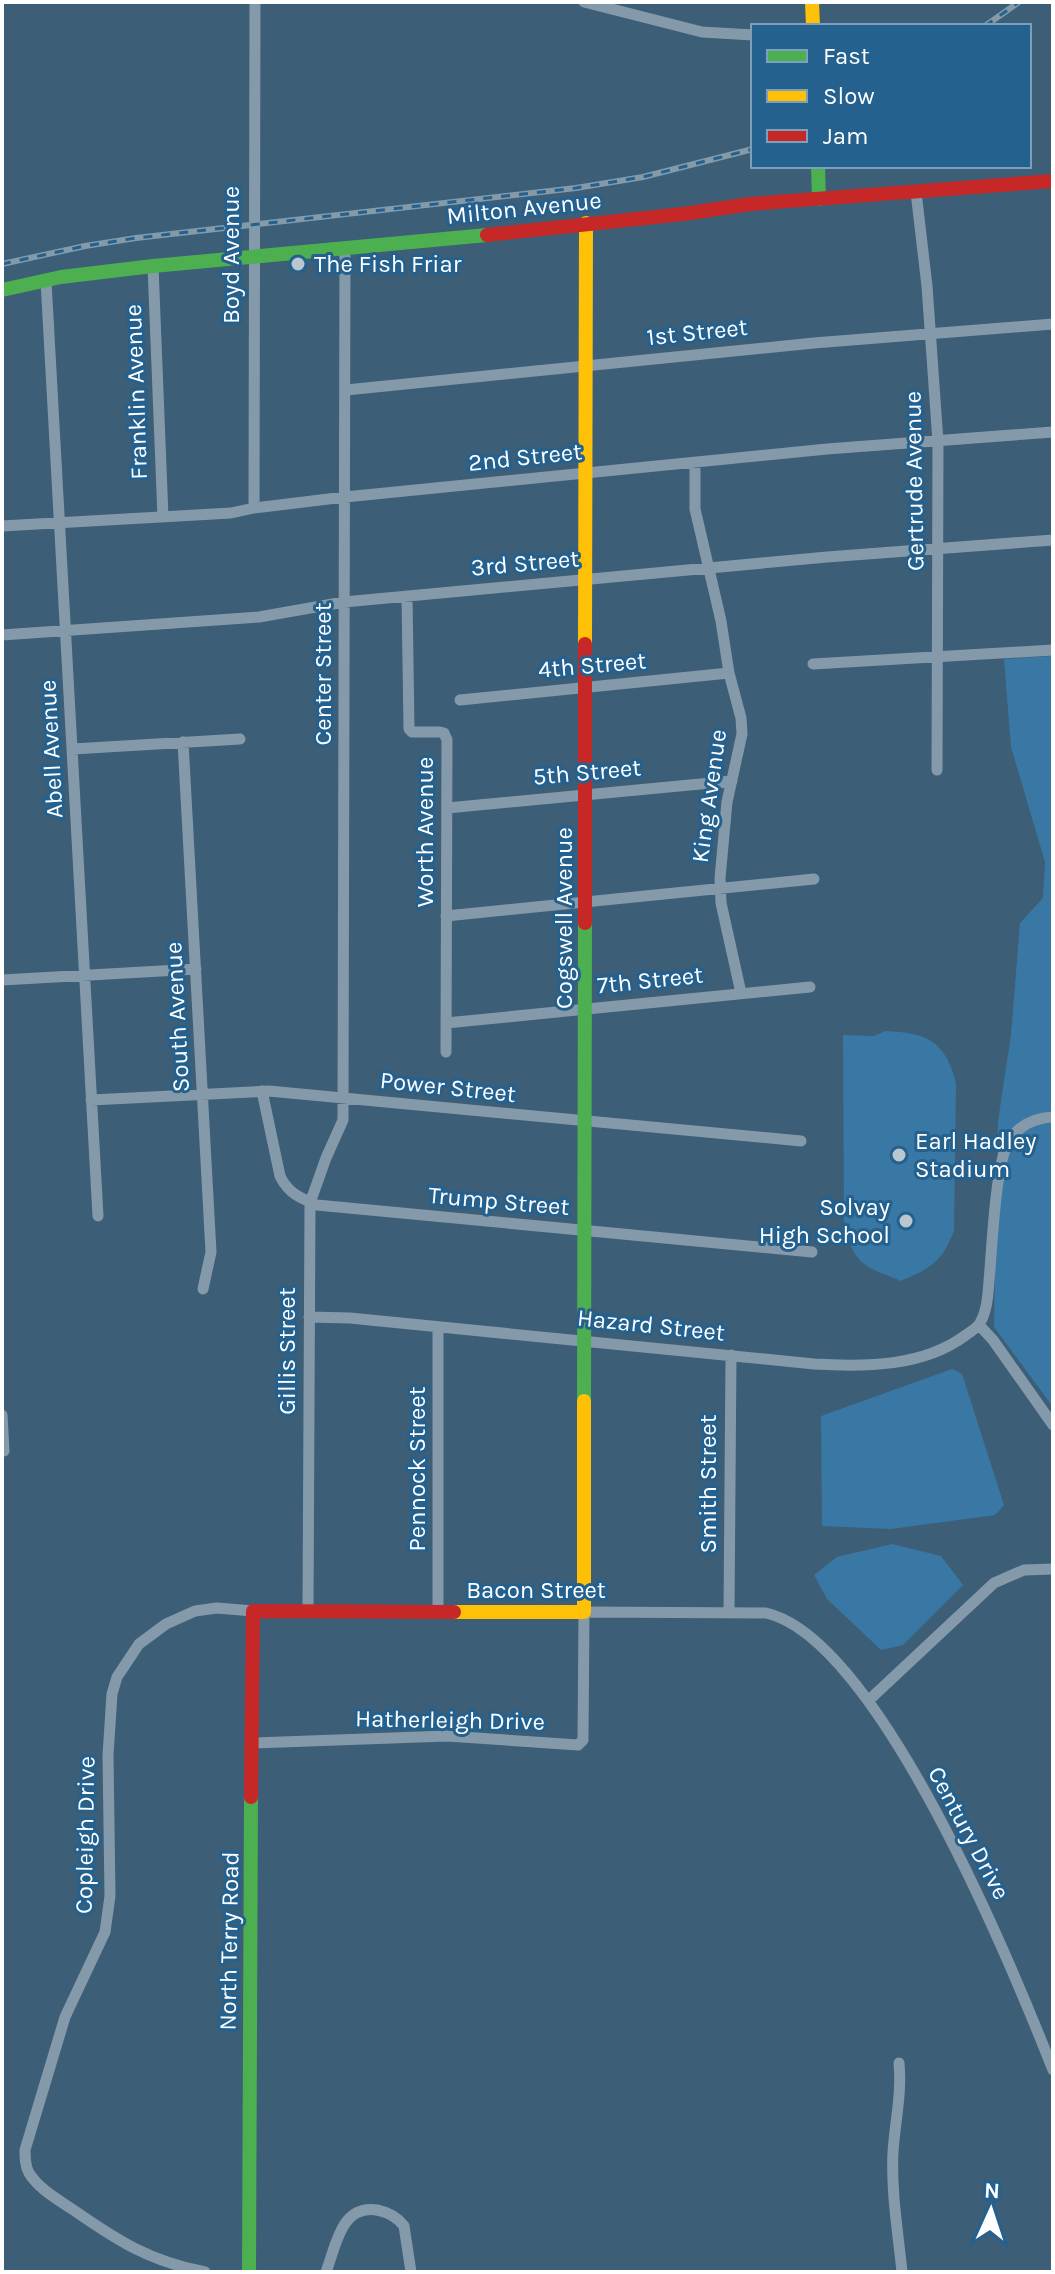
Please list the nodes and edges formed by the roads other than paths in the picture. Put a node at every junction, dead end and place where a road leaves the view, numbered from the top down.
1 (255, 2) edge
2 (584, 2) edge
3 (812, 2) edge
4 (813, 24) edge
5 (751, 35) edge
6 (818, 168) edge
7 (1053, 181) edge
8 (916, 192) junction
9 (819, 199) junction
10 (586, 223) junction
11 (345, 248) junction
12 (254, 257) junction
13 (153, 266) junction
14 (46, 281) junction
15 (2, 290) edge
16 (1053, 324) edge
17 (930, 334) junction
18 (587, 366) junction
19 (346, 390) junction
20 (1053, 432) edge
21 (938, 442) junction
22 (695, 463) junction
23 (587, 473) junction
24 (345, 497) junction
25 (254, 508) junction
26 (163, 517) junction
27 (59, 523) junction
28 (2, 526) edge
29 (1053, 540) edge
30 (938, 550) junction
31 (710, 569) junction
32 (587, 579) junction
33 (407, 596) junction
34 (344, 602) junction
35 (66, 632) junction
36 (2, 635) edge
37 (1053, 650) edge
38 (938, 658) junction
39 (813, 664) dead end
40 (729, 673) junction
41 (586, 686) junction
42 (460, 700) dead end
43 (240, 739) dead end
44 (183, 742) junction
45 (73, 749) junction
46 (937, 770) dead end
47 (732, 781) junction
48 (586, 795) junction
49 (447, 808) junction
50 (814, 879) dead end
51 (720, 888) junction
52 (586, 902) junction
53 (446, 916) junction
54 (196, 969) junction
55 (85, 976) junction
56 (2, 980) edge
57 (810, 987) dead end
58 (741, 993) junction
59 (586, 1009) junction
60 (446, 1023) junction
61 (446, 1052) dead end
62 (262, 1091) junction
63 (203, 1093) junction
64 (343, 1099) junction
65 (91, 1100) junction
66 (1053, 1117) edge
67 (585, 1123) junction
68 (801, 1141) dead end
69 (310, 1203) junction
70 (98, 1216) dead end
71 (585, 1231) junction
72 (812, 1252) dead end
73 (203, 1289) dead end
74 (309, 1317) junction
75 (979, 1325) junction
76 (438, 1327) junction
77 (585, 1341) junction
78 (731, 1355) junction
79 (2, 1415) edge
80 (1053, 1425) edge
81 (4, 1451) dead end
82 (1053, 1569) edge
83 (253, 1611) junction
84 (308, 1611) junction
85 (438, 1611) junction
86 (584, 1612) junction
87 (729, 1612) junction
88 (811, 1637) joint
89 (868, 1701) junction
90 (251, 1743) junction
91 (899, 2063) dead end
92 (1053, 2070) edge
93 (205, 2272) edge
94 (249, 2272) edge
95 (326, 2272) edge
96 (411, 2272) edge
97 (902, 2272) edge

1 - 12 street, Boyd Avenue
2 - 5 street
3 - 4 street
6 - 9 street
7 - 8 street, Milton Avenue
8 - 9 street, Milton Avenue
8 - 17 street, Gertrude Avenue
9 - 10 street, Milton Avenue
10 - 11 street, Milton Avenue
10 - 18 street, Cogswell Avenue
11 - 12 street, Milton Avenue
11 - 19 street, Center Street
12 - 13 street, Milton Avenue
12 - 25 street, Boyd Avenue
13 - 14 street, Milton Avenue
13 - 26 street, Franklin Avenue
14 - 15 street, Milton Avenue
14 - 27 street, Abell Avenue
16 - 17 street, 1st Street
17 - 18 street, 1st Street
17 - 21 street, Gertrude Avenue
18 - 19 street, 1st Street
18 - 23 street, Cogswell Avenue
19 - 24 street, Center Street
20 - 21 street, 2nd Street
21 - 22 street, 2nd Street
21 - 30 street, Gertrude Avenue
22 - 23 street, 2nd Street
22 - 31 street, King Avenue
23 - 24 street, 2nd Street
23 - 32 street, Cogswell Avenue
24 - 25 street, 2nd Street
24 - 34 street, Center Street
25 - 26 street, 2nd Street
26 - 27 street, 2nd Street
27 - 28 street, 2nd Street
27 - 35 street, Abell Avenue
29 - 30 street, 3rd Street
30 - 31 street, 3rd Street
30 - 38 street, Gertrude Avenue
31 - 32 street, 3rd Street
31 - 40 street, King Avenue
32 - 33 street, 3rd Street
32 - 41 street, Cogswell Avenue
33 - 34 street, 3rd Street
33 - 49 street, Worth Avenue
34 - 35 street, 3rd Street
34 - 64 street, Center Street
35 - 36 street, 3rd Street
35 - 45 street, Abell Avenue
37 - 38 street
38 - 39 street
38 - 46 street, Gertrude Avenue
40 - 41 street, 4th Street
40 - 47 street, King Avenue
41 - 42 street, 4th Street
41 - 48 street, Cogswell Avenue
43 - 44 street
44 - 45 street
44 - 54 street, South Avenue
45 - 55 street, Abell Avenue
47 - 48 street, 5th Street
47 - 51 street, King Avenue
48 - 49 street, 5th Street
48 - 52 street, Cogswell Avenue
49 - 53 street, Worth Avenue
50 - 51 street
51 - 52 street
51 - 58 street, King Avenue
52 - 53 street
52 - 59 street, Cogswell Avenue
53 - 60 street, Worth Avenue
54 - 55 street
54 - 63 street, South Avenue
55 - 56 street
55 - 65 street, Abell Avenue
57 - 58 street, 7th Street
58 - 59 street, 7th Street
59 - 60 street, 7th Street
59 - 67 street, Cogswell Avenue
60 - 61 street, Worth Avenue
62 - 63 street, Power Street
62 - 64 street, Power Street
62 - 69 street
63 - 65 street, Power Street
63 - 73 street, South Avenue
64 - 67 street, Power Street
64 - 69 street, Gillis Street
65 - 70 street, Abell Avenue
66 - 75 street
67 - 68 street, Power Street
67 - 71 street, Cogswell Avenue
69 - 71 street, Trump Street
69 - 74 street, Gillis Street
71 - 72 street, Trump Street
71 - 77 street, Cogswell Avenue
74 - 76 street, Hazard Street
74 - 84 street, Gillis Street
75 - 78 street, Hazard Street
75 - 80 street
76 - 77 street, Hazard Street
76 - 85 street, Pennock Street
77 - 78 street, Hazard Street
77 - 86 street, Cogswell Avenue
78 - 87 street, Smith Street
79 - 81 street
82 - 89 street
83 - 84 street, Bacon Street
83 - 90 street, North Terry Road
83 - 93 street, Copleigh Drive
84 - 85 street, Bacon Street
85 - 86 street, Bacon Street
86 - 87 street, Bacon Street
86 - 90 street, Hatherleigh Drive
87 - 88 street, Bacon Street
88 - 89 street, Century Drive
89 - 92 street, Century Drive
90 - 94 street, North Terry Road
91 - 97 street
95 - 96 street

